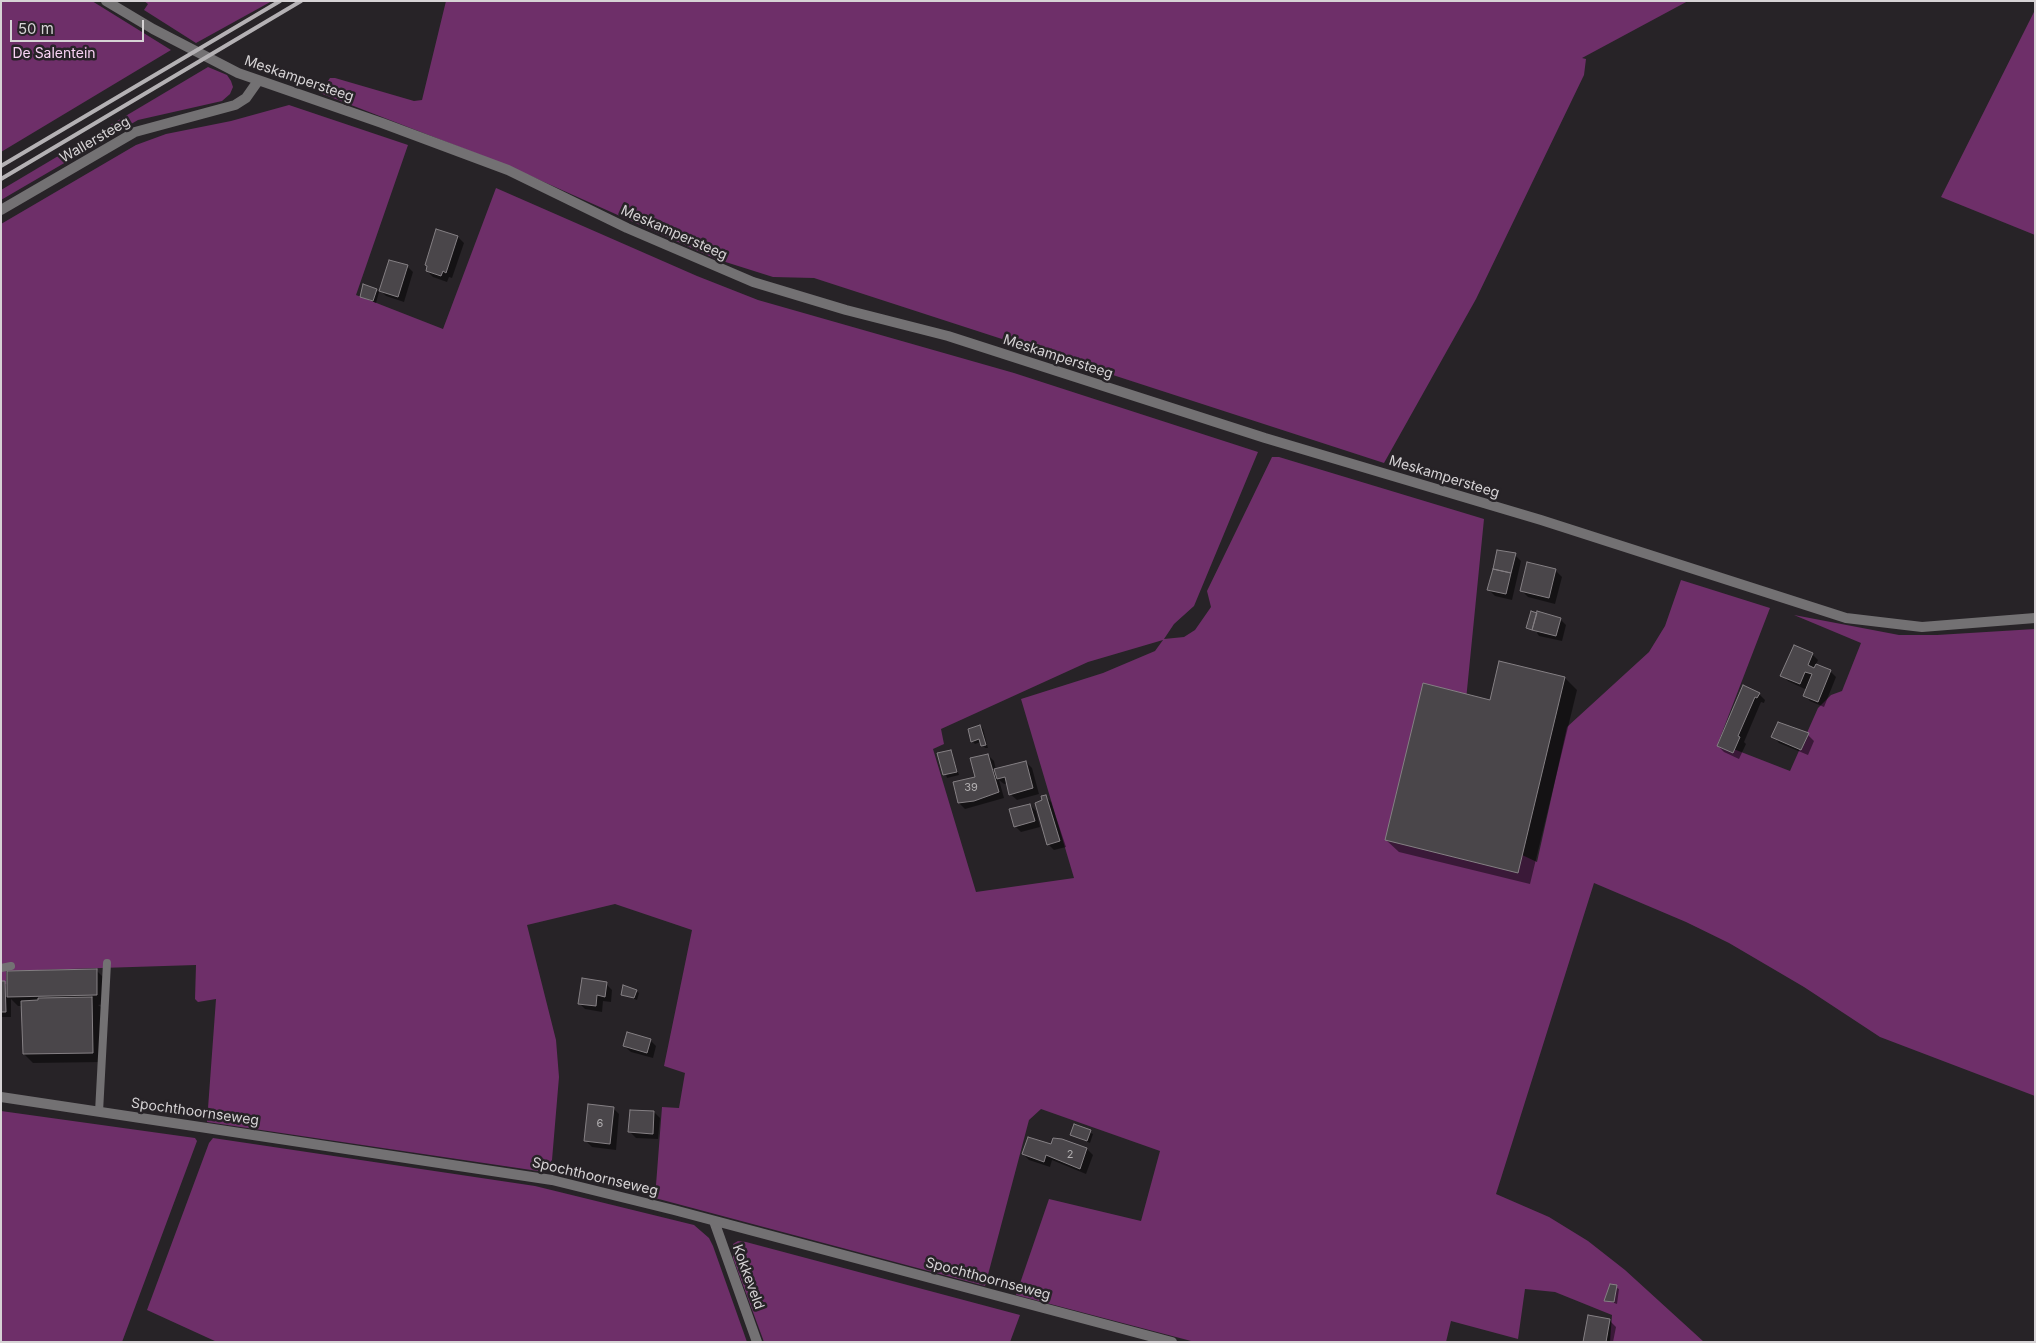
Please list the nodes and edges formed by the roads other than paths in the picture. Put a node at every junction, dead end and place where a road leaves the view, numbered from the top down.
1 (106, 1) edge
2 (258, 82) junction
3 (1, 210) edge
4 (2035, 618) edge
5 (107, 963) dead end
6 (11, 966) dead end
7 (1, 968) edge
8 (1, 1097) edge
9 (99, 1112) junction
10 (714, 1221) junction
11 (757, 1342) edge
12 (1172, 1342) edge

1 - 2 street, Meskampersteeg
2 - 3 street, Wallersteeg
2 - 4 street, Meskampersteeg
5 - 9 lane
6 - 7 lane
8 - 9 street, Spochthoornseweg
9 - 10 street, Spochthoornseweg
10 - 11 street, Kokkeveld
10 - 12 street, Spochthoornseweg

